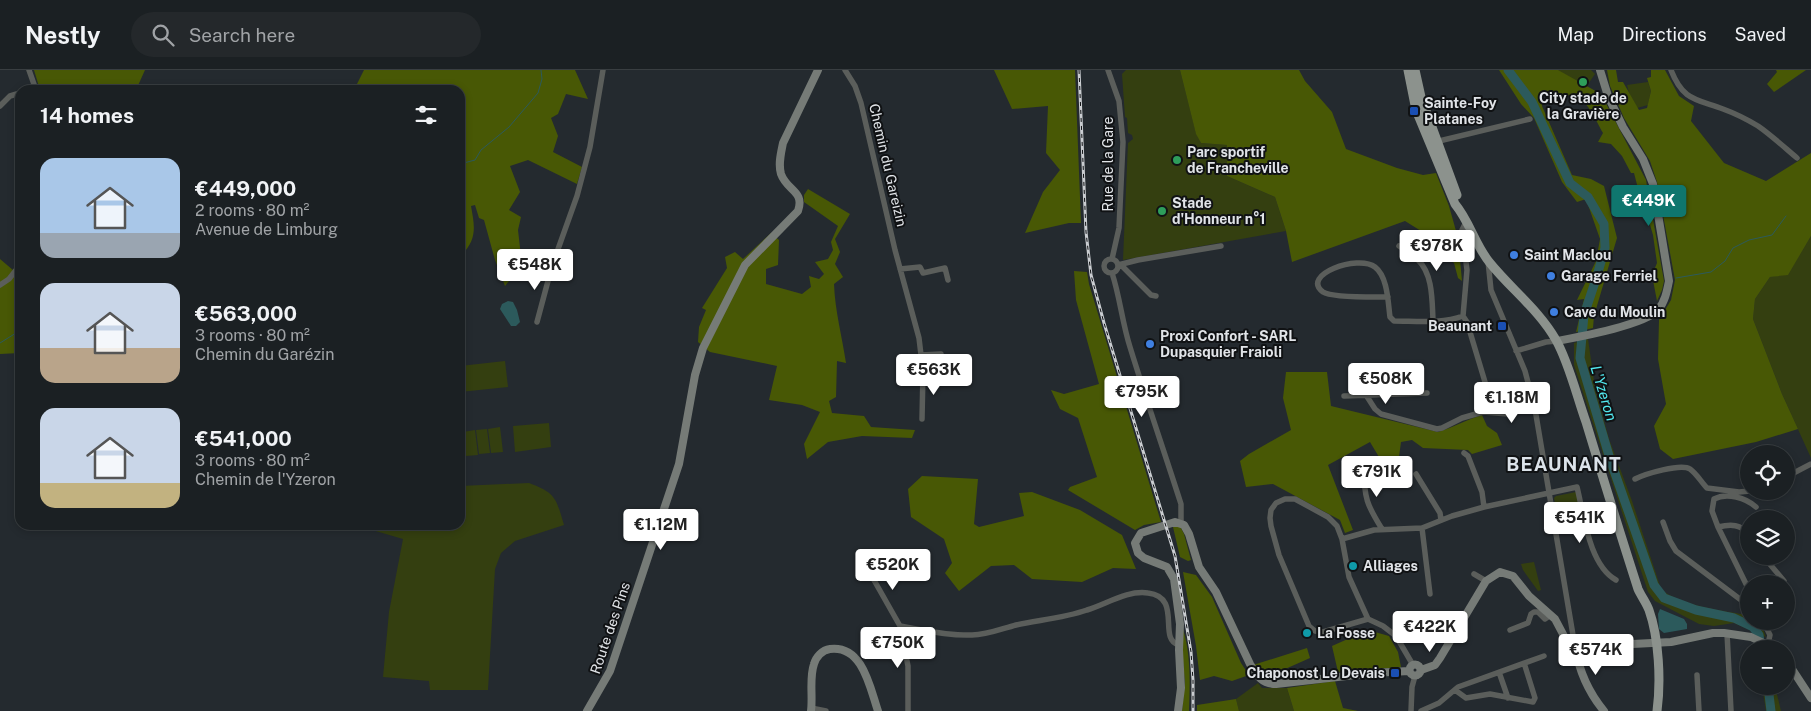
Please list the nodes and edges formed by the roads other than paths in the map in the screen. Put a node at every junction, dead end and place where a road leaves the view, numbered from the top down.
1 (28, 70) edge
2 (603, 70) edge
3 (818, 70) edge
4 (845, 70) edge
5 (1108, 70) edge
6 (1408, 70) edge
7 (1415, 70) edge
8 (1600, 70) edge
9 (1671, 70) edge
10 (32, 85) edge
11 (15, 94) edge
12 (0, 106) edge
13 (1530, 119) dead end
14 (1434, 143) junction
15 (1797, 158) dead end
16 (1466, 222) junction
17 (1221, 246) dead end
18 (1399, 246) dead end
19 (1112, 259) junction
20 (1488, 261) junction
21 (1120, 265) junction
22 (900, 269) junction
23 (15, 271) edge
24 (1112, 273) junction
25 (948, 280) dead end
26 (0, 285) edge
27 (1156, 296) dead end
28 (1388, 298) junction
29 (1463, 316) junction
30 (1433, 320) junction
31 (537, 322) dead end
32 (1557, 341) junction
33 (1516, 351) junction
34 (941, 354) dead end
35 (921, 355) junction
36 (1427, 393) dead end
37 (1366, 395) junction
38 (1344, 396) dead end
39 (1532, 397) junction
40 (1483, 412) junction
41 (922, 419) dead end
42 (1464, 453) dead end
43 (1811, 464) edge
44 (1364, 470) dead end
45 (1795, 472) edge
46 (1416, 474) dead end
47 (1635, 479) dead end
48 (1740, 492) edge
49 (1550, 493) junction
50 (1484, 507) junction
51 (1756, 507) dead end
52 (1441, 520) junction
53 (1662, 522) dead end
54 (1181, 523) junction
55 (1718, 526) junction
56 (1740, 527) edge
57 (1422, 528) junction
58 (1382, 529) junction
59 (1342, 538) junction
60 (1771, 565) edge
61 (866, 566) dead end
62 (1474, 574) dead end
63 (1742, 575) edge
64 (1779, 575) edge
65 (1616, 580) dead end
66 (1486, 581) junction
67 (1430, 594) dead end
68 (1740, 599) edge
69 (1551, 616) junction
70 (1368, 619) junction
71 (900, 626) junction
72 (1510, 630) dead end
73 (1727, 633) junction
74 (1758, 640) edge
75 (1653, 643) junction
76 (1179, 645) junction
77 (1575, 647) junction
78 (1544, 656) dead end
79 (1525, 666) dead end
80 (1412, 671) junction
81 (1795, 674) edge
82 (1697, 675) dead end
83 (1500, 676) dead end
84 (1455, 690) junction
85 (1508, 698) junction
86 (1811, 698) edge
87 (811, 709) edge
88 (587, 711) edge
89 (826, 711) edge
90 (878, 711) edge
91 (908, 711) edge
92 (1178, 711) edge
93 (1411, 711) edge
94 (1421, 711) edge
95 (1604, 711) edge
96 (1652, 711) edge
97 (1657, 711) edge
98 (1699, 711) edge
99 (1731, 711) edge

1 - 10 street
2 - 31 street
3 - 88 main road, Route des Pins
4 - 22 street, Chemin du Gareizin
5 - 19 street, Rue de la Gare
6 - 14 main road
7 - 14 main road
8 - 32 main road
9 - 15 street
11 - 12 street
13 - 14 street
14 - 16 main road
16 - 20 main road
16 - 29 street
17 - 21 street
18 - 30 street
19 - 21 street
19 - 24 street
20 - 32 main road
20 - 33 street
21 - 24 street
21 - 27 street
22 - 25 street
22 - 35 street, Chemin du Gareizin
23 - 26 street
24 - 54 street
28 - 28 street
28 - 30 street
29 - 30 street
29 - 40 street
32 - 33 street
32 - 75 main road
33 - 39 street
34 - 35 street
35 - 41 street, Chemin du Gareizin
36 - 37 street
37 - 38 street
37 - 40 street
39 - 40 street
39 - 49 street
42 - 50 street
43 - 45 street
44 - 58 street
46 - 52 street
47 - 48 street
49 - 50 street
49 - 65 street
49 - 77 street
50 - 52 street
51 - 55 street
52 - 57 street
53 - 68 street
54 - 76 main road
54 - 80 main road
55 - 56 street
55 - 63 street
57 - 58 street
57 - 67 street
58 - 59 street
59 - 70 street
59 - 70 street
60 - 64 street
61 - 71 street
62 - 66 street
66 - 69 main road
66 - 80 main road
69 - 72 street
69 - 77 main road
70 - 80 street
71 - 76 street
71 - 91 street
73 - 74 main road
73 - 75 main road
73 - 99 street
75 - 77 main road
75 - 96 main road
75 - 97 main road
76 - 92 main road
77 - 95 main road
78 - 84 street
79 - 85 street
80 - 93 street
81 - 86 main road
82 - 98 street
83 - 85 street
84 - 85 street
84 - 94 street
87 - 89 street
87 - 90 main road

